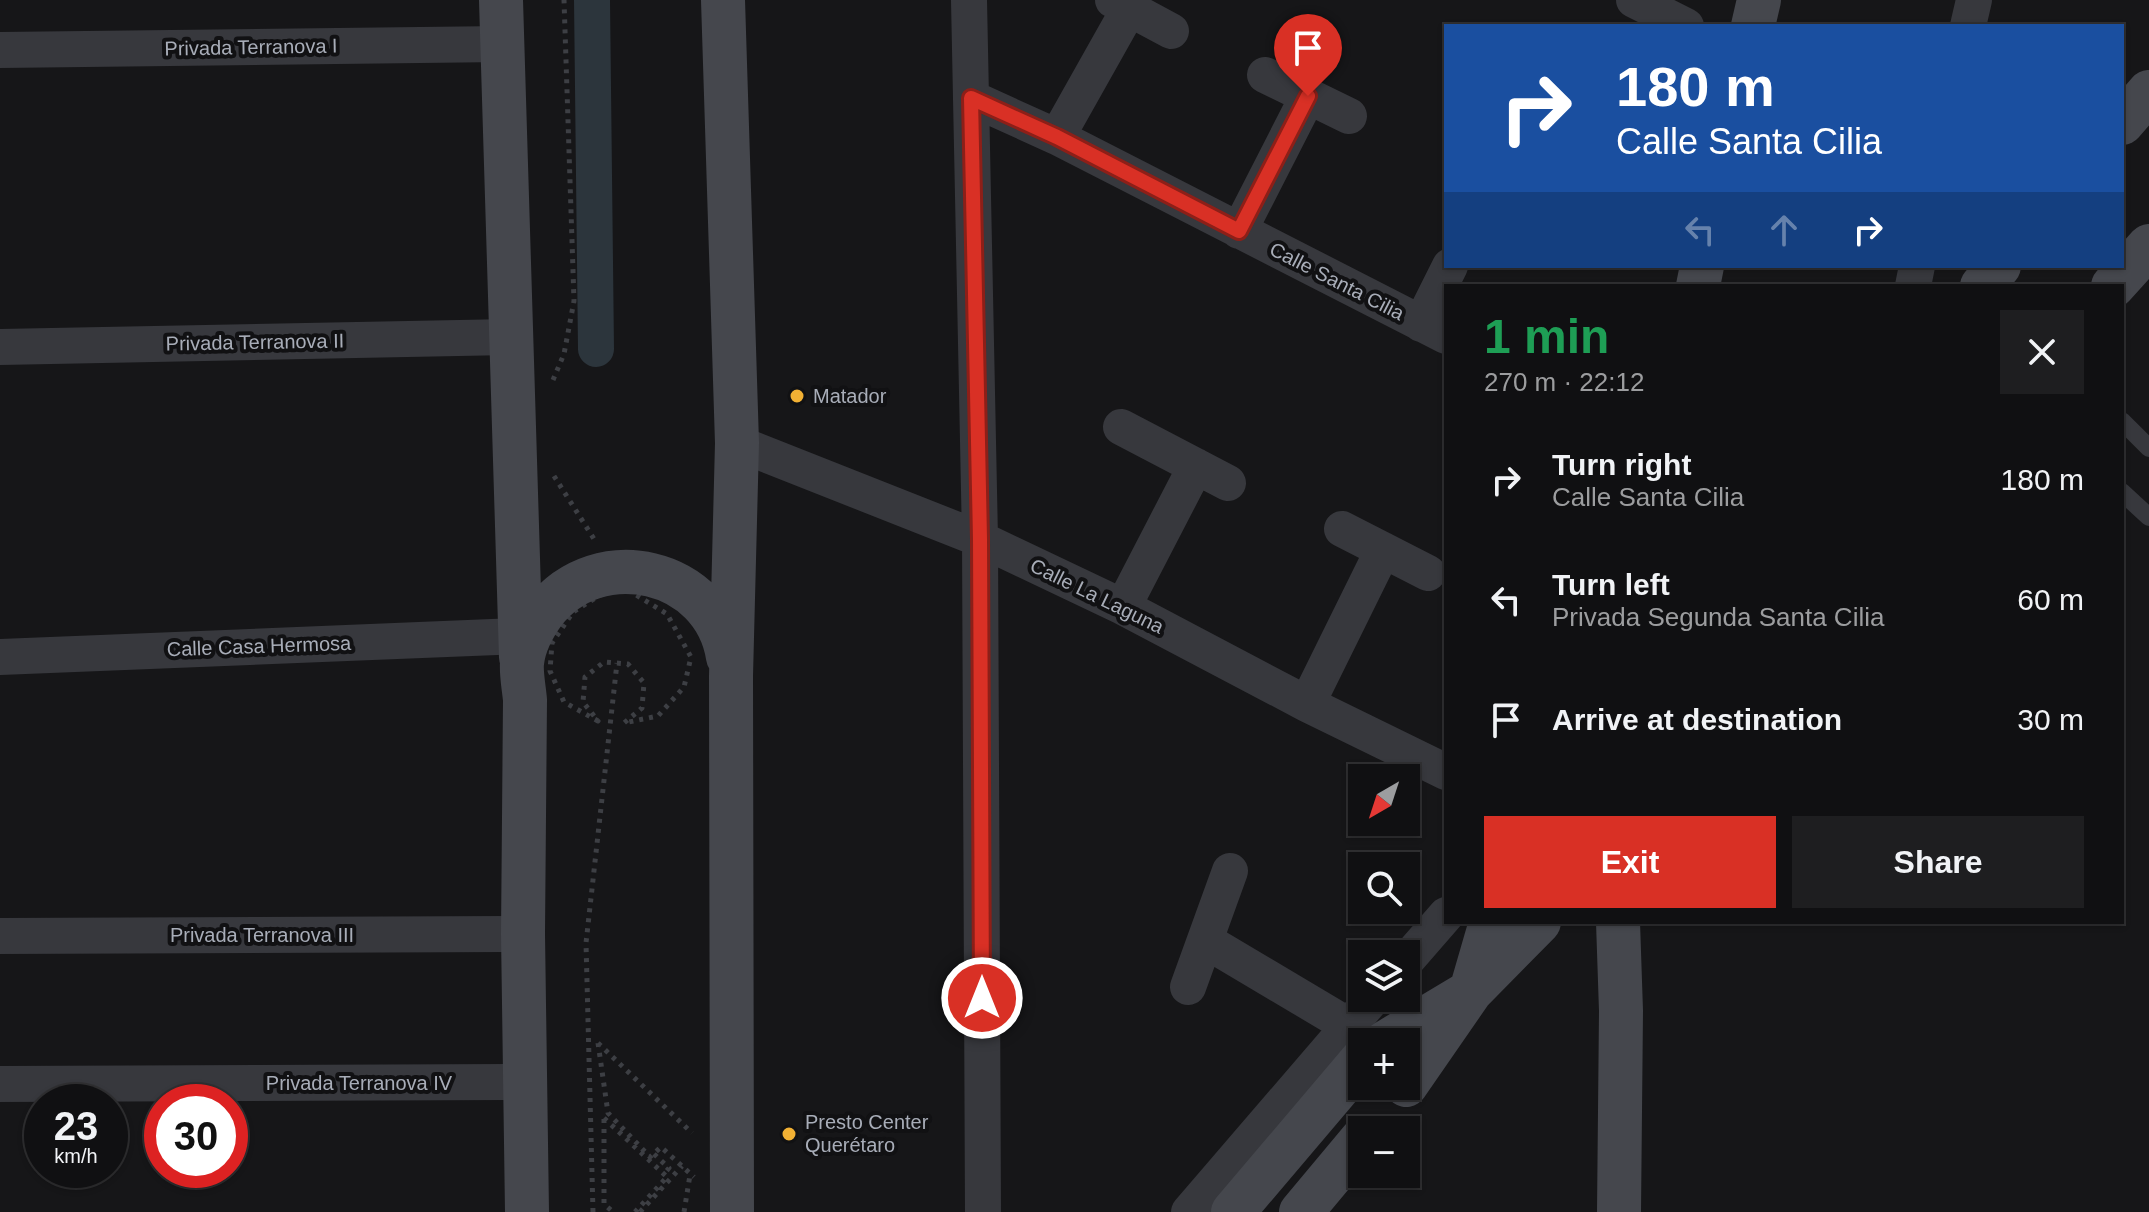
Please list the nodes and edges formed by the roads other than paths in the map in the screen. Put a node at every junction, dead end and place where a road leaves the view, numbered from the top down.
1 (501, 0) edge
2 (723, 0) edge
3 (969, 0) edge
4 (1634, 0) edge
5 (1759, 0) edge
6 (1974, 0) edge
7 (1121, 4) edge
8 (1682, 24) edge
9 (1753, 24) edge
10 (1968, 24) edge
11 (1171, 31) dead end
12 (503, 44) junction
13 (0, 50) edge
14 (1265, 75) dead end
15 (2149, 92) edge
16 (1308, 96) junction
17 (971, 98) junction
18 (1349, 116) dead end
19 (2124, 121) edge
20 (1057, 137) junction
21 (1239, 231) junction
22 (2149, 246) edge
23 (1997, 268) edge
24 (1984, 284) edge
25 (2115, 284) edge
26 (1444, 289) edge
27 (1433, 330) edge
28 (511, 337) junction
29 (0, 347) edge
30 (2124, 423) edge
31 (1121, 427) dead end
32 (737, 443) junction
33 (2149, 448) edge
34 (1196, 466) junction
35 (1228, 483) dead end
36 (2124, 494) edge
37 (2149, 517) edge
38 (1342, 529) dead end
39 (980, 539) junction
40 (1383, 550) junction
41 (1428, 573) dead end
42 (1123, 607) junction
43 (519, 636) junction
44 (0, 657) edge
45 (731, 676) junction
46 (525, 700) junction
47 (1307, 704) junction
48 (1444, 771) edge
49 (1230, 871) dead end
50 (1444, 917) edge
51 (1490, 924) edge
52 (1537, 924) edge
53 (1618, 924) edge
54 (523, 934) junction
55 (0, 936) edge
56 (1206, 941) junction
57 (1420, 945) edge
58 (1188, 987) dead end
59 (1471, 991) junction
60 (1396, 1028) edge
61 (1348, 1032) edge
62 (1348, 1060) edge
63 (1348, 1066) edge
64 (1420, 1066) edge
65 (525, 1082) junction
66 (0, 1084) edge
67 (1395, 1100) edge
68 (1381, 1116) edge
69 (1348, 1156) edge
70 (527, 1212) edge
71 (732, 1212) edge
72 (983, 1212) edge
73 (1189, 1212) edge
74 (1233, 1212) edge
75 (1301, 1212) edge
76 (1619, 1212) edge

1 - 12 main road
2 - 32 main road
3 - 17 street
4 - 8 street
5 - 9 main road
6 - 10 street
7 - 11 street
7 - 20 street
12 - 13 street, Privada Terranova I
12 - 28 main road
14 - 16 street
15 - 19 main road
16 - 18 street
16 - 21 street
17 - 20 street, Calle Santa Cilia
17 - 39 street
20 - 21 street, Calle Santa Cilia
21 - 27 street, Calle Santa Cilia
22 - 25 main road
23 - 24 main road
26 - 27 street
28 - 29 street, Privada Terranova II
28 - 43 main road
30 - 33 lane
31 - 34 street
32 - 39 street, Calle La Laguna
32 - 45 main road
34 - 35 street
34 - 42 street
36 - 37 lane
38 - 40 street
39 - 42 street, Calle La Laguna
39 - 72 street
40 - 41 street
40 - 47 street
42 - 47 street, Calle La Laguna
43 - 44 street, Calle Casa Hermosa
43 - 46 main road
45 - 46 main road
45 - 71 main road
46 - 54 main road
47 - 48 street, Calle La Laguna
49 - 56 street
50 - 57 street
51 - 59 main road
52 - 59 main road
53 - 76 main road
54 - 55 street, Privada Terranova III
54 - 65 main road
56 - 58 street
56 - 61 street
59 - 60 main road
59 - 64 main road
62 - 73 street
63 - 74 main road
65 - 66 street, Privada Terranova IV
65 - 70 main road
67 - 68 main road
69 - 75 main road

